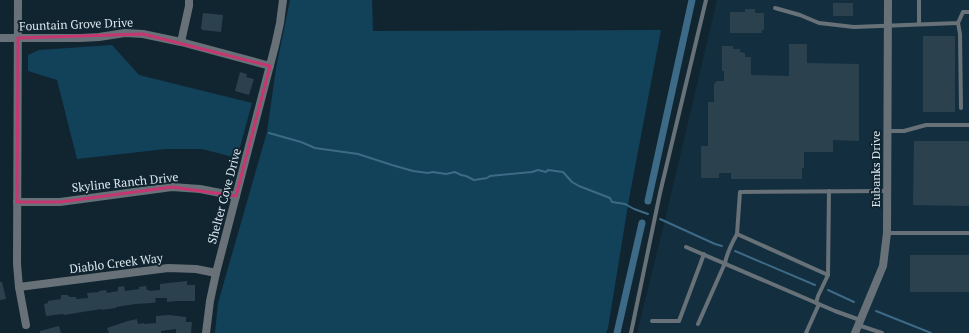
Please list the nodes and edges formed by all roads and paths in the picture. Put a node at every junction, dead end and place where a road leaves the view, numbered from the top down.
1 (18, 0) edge
2 (189, 0) edge
3 (283, 0) edge
4 (706, 0) edge
5 (888, 0) edge
6 (919, 0) edge
7 (775, 8) dead end
8 (969, 12) edge
9 (958, 23) junction
10 (919, 24) junction
11 (888, 25) junction
12 (0, 38) edge
13 (18, 38) junction
14 (181, 42) junction
15 (270, 66) junction
16 (961, 108) dead end
17 (969, 125) edge
18 (887, 131) junction
19 (829, 191) junction
20 (887, 191) junction
21 (236, 196) junction
22 (17, 202) junction
23 (887, 233) junction
24 (969, 233) edge
25 (737, 234) junction
26 (686, 247) dead end
27 (704, 254) junction
28 (725, 263) junction
29 (216, 273) junction
30 (828, 275) junction
31 (19, 287) junction
32 (817, 304) junction
33 (652, 321) dead end
34 (698, 324) dead end
35 (26, 325) dead end
36 (857, 326) edge
37 (206, 333) edge
38 (631, 333) edge
39 (806, 333) edge
40 (882, 333) edge

1 - 13 street
2 - 14 street
3 - 15 street, Shelter Cove Drive
4 - 38 lane
5 - 11 street, Eubanks Drive
6 - 10 lane
7 - 11 lane
8 - 9 lane
9 - 10 lane
9 - 16 lane
10 - 11 lane
11 - 18 street, Eubanks Drive
12 - 13 street, Fountain Grove Drive
13 - 14 street, Fountain Grove Drive
13 - 22 street
14 - 15 street, Fountain Grove Drive
15 - 21 street, Shelter Cove Drive
17 - 18 lane
18 - 20 street, Eubanks Drive
19 - 20 lane
19 - 25 lane
19 - 30 lane
20 - 23 street, Eubanks Drive
21 - 22 street, Skyline Ranch Drive
21 - 29 street, Shelter Cove Drive
22 - 31 street
23 - 24 lane
23 - 36 street, Eubanks Drive
25 - 28 lane
25 - 30 lane
26 - 27 lane
27 - 28 lane
27 - 33 lane
28 - 32 lane
28 - 34 lane
29 - 31 street, Diablo Creek Way
29 - 37 street, Shelter Cove Drive
30 - 32 lane
31 - 35 street
32 - 36 lane
32 - 39 lane
36 - 40 lane

